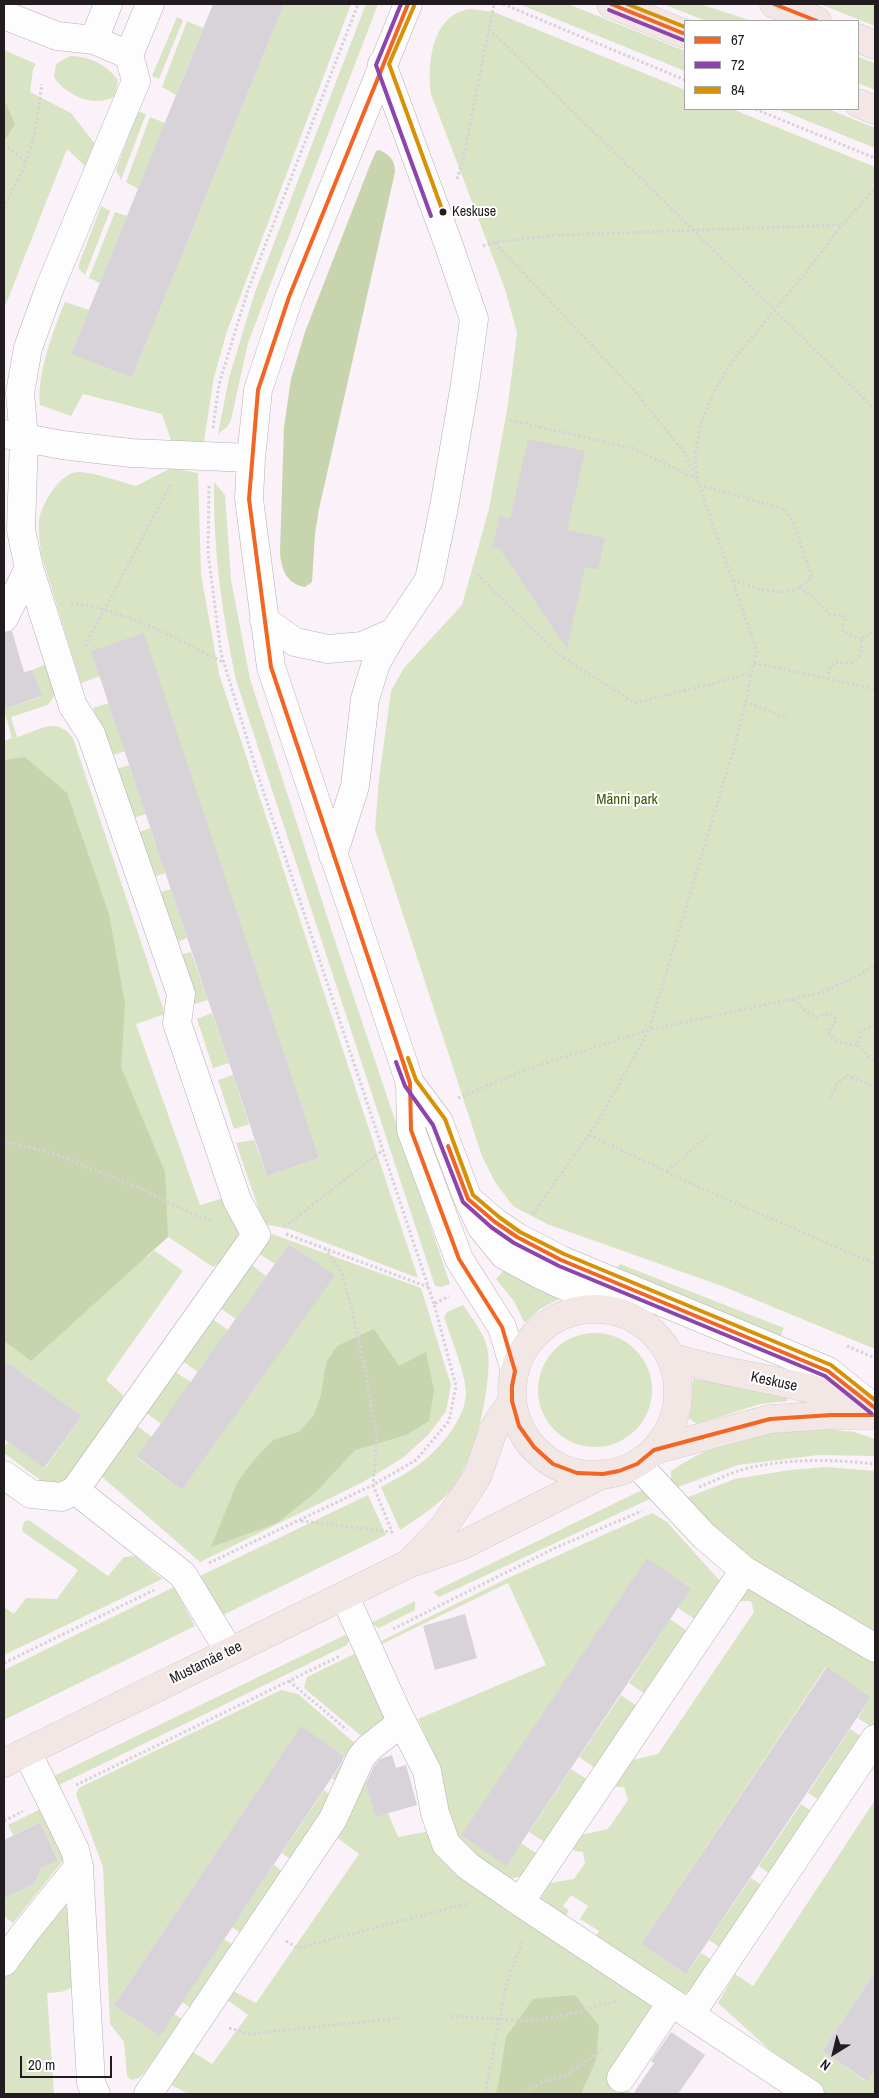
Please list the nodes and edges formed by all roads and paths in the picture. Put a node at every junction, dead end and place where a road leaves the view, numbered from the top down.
1 (108, 4) edge
2 (150, 4) edge
3 (408, 4) edge
4 (494, 4) edge
5 (502, 4) edge
6 (611, 4) edge
7 (774, 4) edge
8 (4, 15) edge
9 (814, 20) edge
10 (489, 29) junction
11 (684, 34) edge
12 (859, 38) edge
13 (94, 40) junction
14 (875, 45) edge
15 (129, 55) junction
16 (382, 64) junction
17 (684, 80) edge
18 (42, 84) dead end
19 (859, 103) edge
20 (757, 110) edge
21 (875, 110) edge
22 (4, 144) edge
23 (875, 158) edge
24 (26, 162) junction
25 (456, 183) dead end
26 (875, 188) edge
27 (4, 208) edge
28 (842, 225) junction
29 (692, 231) junction
30 (495, 242) junction
31 (483, 246) dead end
32 (774, 310) junction
33 (875, 409) edge
34 (510, 420) dead end
35 (14, 436) edge
36 (188, 456) junction
37 (251, 458) junction
38 (698, 479) junction
39 (699, 485) junction
40 (12, 532) edge
41 (29, 568) junction
42 (477, 574) dead end
43 (732, 580) junction
44 (799, 587) junction
45 (39, 598) junction
46 (104, 610) junction
47 (4, 618) edge
48 (264, 620) junction
49 (875, 630) edge
50 (394, 632) junction
51 (861, 639) junction
52 (224, 662) dead end
53 (754, 663) junction
54 (751, 674) junction
55 (828, 679) junction
56 (65, 682) junction
57 (875, 689) edge
58 (745, 702) junction
59 (788, 718) dead end
60 (334, 854) junction
61 (875, 966) edge
62 (793, 999) junction
63 (875, 1024) edge
64 (649, 1030) junction
65 (857, 1045) junction
66 (875, 1060) edge
67 (410, 1083) junction
68 (875, 1087) edge
69 (456, 1099) dead end
70 (829, 1099) dead end
71 (589, 1134) junction
72 (710, 1134) dead end
73 (4, 1140) edge
74 (382, 1150) dead end
75 (667, 1171) junction
76 (468, 1200) junction
77 (532, 1216) dead end
78 (254, 1230) junction
79 (325, 1248) junction
80 (875, 1264) edge
81 (428, 1287) dead end
82 (456, 1292) dead end
83 (625, 1314) junction
84 (671, 1357) junction
85 (515, 1371) junction
86 (512, 1402) junction
87 (875, 1412) edge
88 (646, 1457) junction
89 (875, 1464) edge
90 (603, 1474) junction
91 (4, 1475) edge
92 (373, 1485) junction
93 (75, 1490) junction
94 (670, 1499) junction
95 (299, 1520) dead end
96 (408, 1564) junction
97 (744, 1570) junction
98 (345, 1597) junction
99 (366, 1643) junction
100 (875, 1648) edge
101 (229, 1651) junction
102 (289, 1681) junction
103 (402, 1722) junction
104 (875, 1739) edge
105 (369, 1748) junction
106 (16, 1758) edge
107 (68, 1789) dead end
108 (79, 1866) junction
109 (472, 1903) dead end
110 (526, 1906) junction
111 (261, 1926) junction
112 (4, 1962) edge
113 (673, 2004) junction
114 (451, 2016) dead end
115 (399, 2018) dead end
116 (500, 2018) junction
117 (197, 2021) junction
118 (648, 2038) junction
119 (622, 2078) dead end
120 (96, 2094) edge
121 (148, 2094) edge
122 (486, 2094) edge
123 (523, 2094) edge
124 (810, 2094) edge

1 - 13 street
2 - 15 street
3 - 16 street
4 - 10 path
5 - 17 path
6 - 11 main road
7 - 9 main road
8 - 13 street
10 - 25 path
10 - 29 path
12 - 14 main road
13 - 15 street
15 - 35 street
16 - 37 street
16 - 50 street
18 - 24 path
19 - 21 main road
20 - 23 path
22 - 24 path
24 - 27 path
26 - 28 path
28 - 29 path
28 - 32 path
29 - 30 path
29 - 32 path
30 - 31 path
30 - 38 path
32 - 33 path
32 - 38 path
34 - 38 path
35 - 36 street
35 - 40 street
36 - 37 street
36 - 46 path
37 - 48 street
38 - 39 path
39 - 43 path
39 - 44 path
40 - 41 street
41 - 45 street
41 - 47 street
42 - 54 path
43 - 44 path
43 - 53 path
44 - 51 path
45 - 46 path
45 - 56 street
46 - 52 path
46 - 56 path
48 - 50 street
48 - 60 street
49 - 51 path
50 - 60 street
51 - 55 path
53 - 54 path
53 - 55 path
54 - 58 path
55 - 57 path
56 - 78 street
58 - 59 path
58 - 64 path
60 - 67 street
61 - 62 path
62 - 64 path
62 - 65 path
63 - 65 path
64 - 69 path
64 - 71 path
65 - 66 path
67 - 76 street
67 - 85 street
68 - 70 path
71 - 75 path
71 - 77 path
72 - 75 path
73 - 78 path
74 - 79 path
75 - 80 path
76 - 83 street
76 - 87 street, Keskuse
78 - 93 street
79 - 81 path
79 - 92 path
82 - 92 path
83 - 84 main road
83 - 85 main road
84 - 87 main road, Keskuse
84 - 88 main road
85 - 86 main road
86 - 90 main road
86 - 96 main road, Mustamäe tee
87 - 88 main road, Keskuse
88 - 90 main road
88 - 94 street
89 - 94 path
90 - 96 main road, Mustamäe tee
91 - 93 street
92 - 95 path
93 - 101 street
94 - 97 street
94 - 99 path
96 - 98 main road, Mustamäe tee
97 - 100 street
97 - 110 street
98 - 99 street
98 - 101 main road, Mustamäe tee
99 - 102 path
99 - 103 street
101 - 106 main road, Mustamäe tee
102 - 105 path
102 - 107 path
103 - 105 street
103 - 110 street
104 - 113 street
105 - 111 street
106 - 108 street
108 - 112 street
108 - 120 street
109 - 111 path
110 - 113 street
110 - 116 path
111 - 117 street
113 - 116 path
113 - 118 street
113 - 124 street
114 - 116 path
115 - 117 path
116 - 122 path
117 - 121 street
118 - 119 street
118 - 123 path

